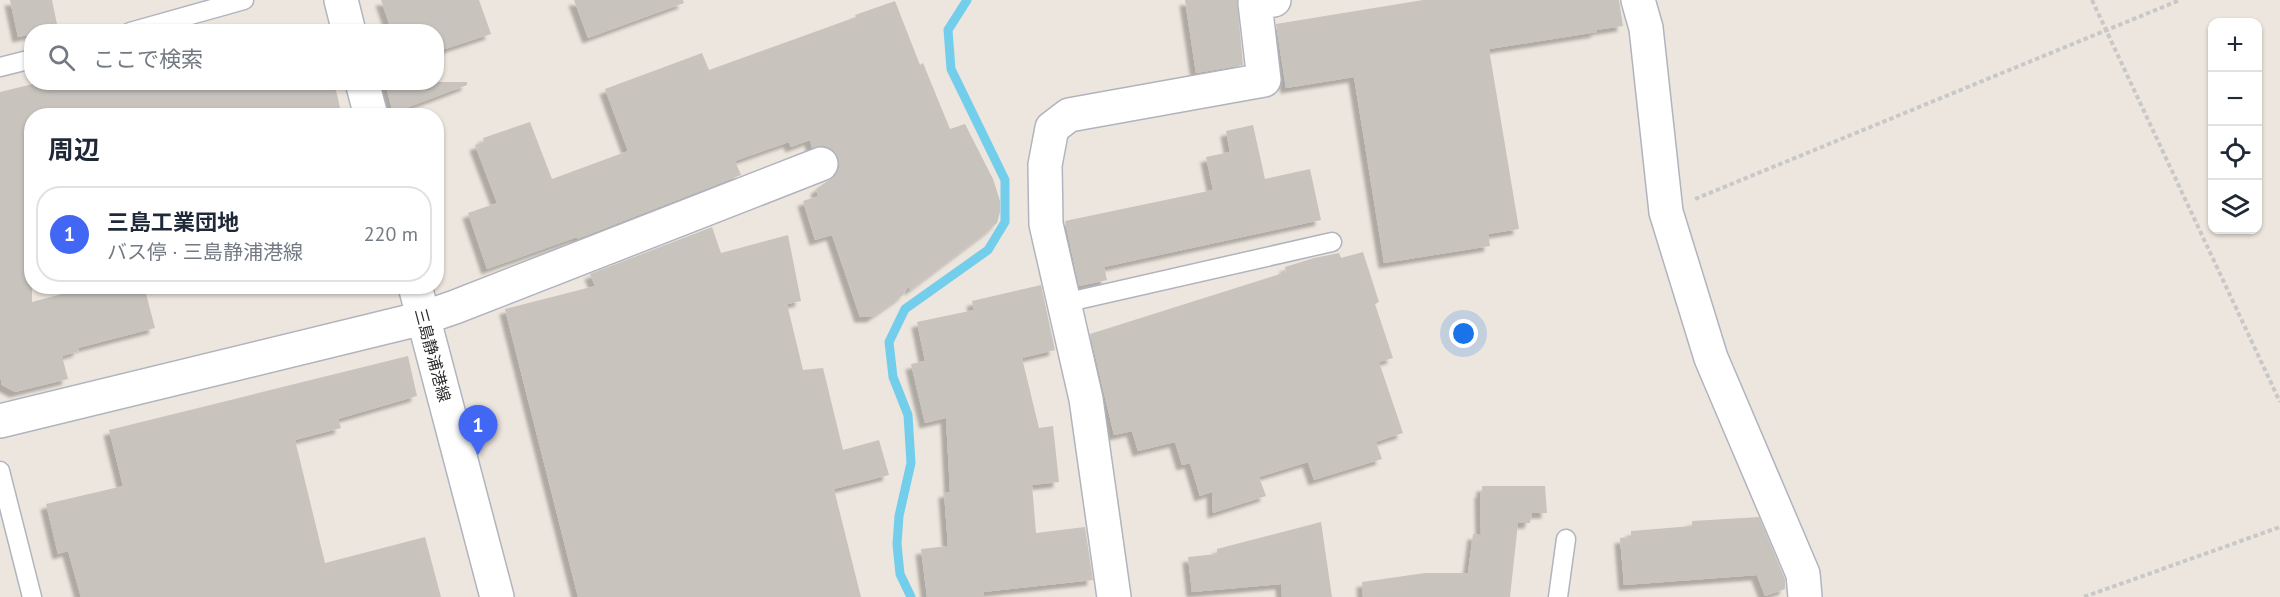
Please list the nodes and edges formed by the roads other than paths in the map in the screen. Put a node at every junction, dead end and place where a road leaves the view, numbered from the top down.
1 (244, 0) edge
2 (341, 0) edge
3 (1274, 0) edge
4 (1638, 0) edge
5 (158, 24) edge
6 (347, 24) edge
7 (24, 61) edge
8 (0, 67) edge
9 (364, 90) edge
10 (369, 108) edge
11 (821, 164) dead end
12 (1332, 242) dead end
13 (417, 294) edge
14 (1064, 303) junction
15 (423, 318) junction
16 (0, 421) edge
17 (0, 471) edge
18 (1566, 539) dead end
19 (32, 597) edge
20 (497, 597) edge
21 (1114, 597) edge
22 (1558, 597) edge
23 (1805, 597) edge

1 - 5 lane
2 - 6 street
3 - 14 street
4 - 23 street
7 - 8 lane
9 - 10 street
11 - 15 street
12 - 14 lane
13 - 15 street, 三島静浦港線
14 - 21 street
15 - 16 street
15 - 20 street, 三島静浦港線
17 - 19 lane
18 - 22 lane

